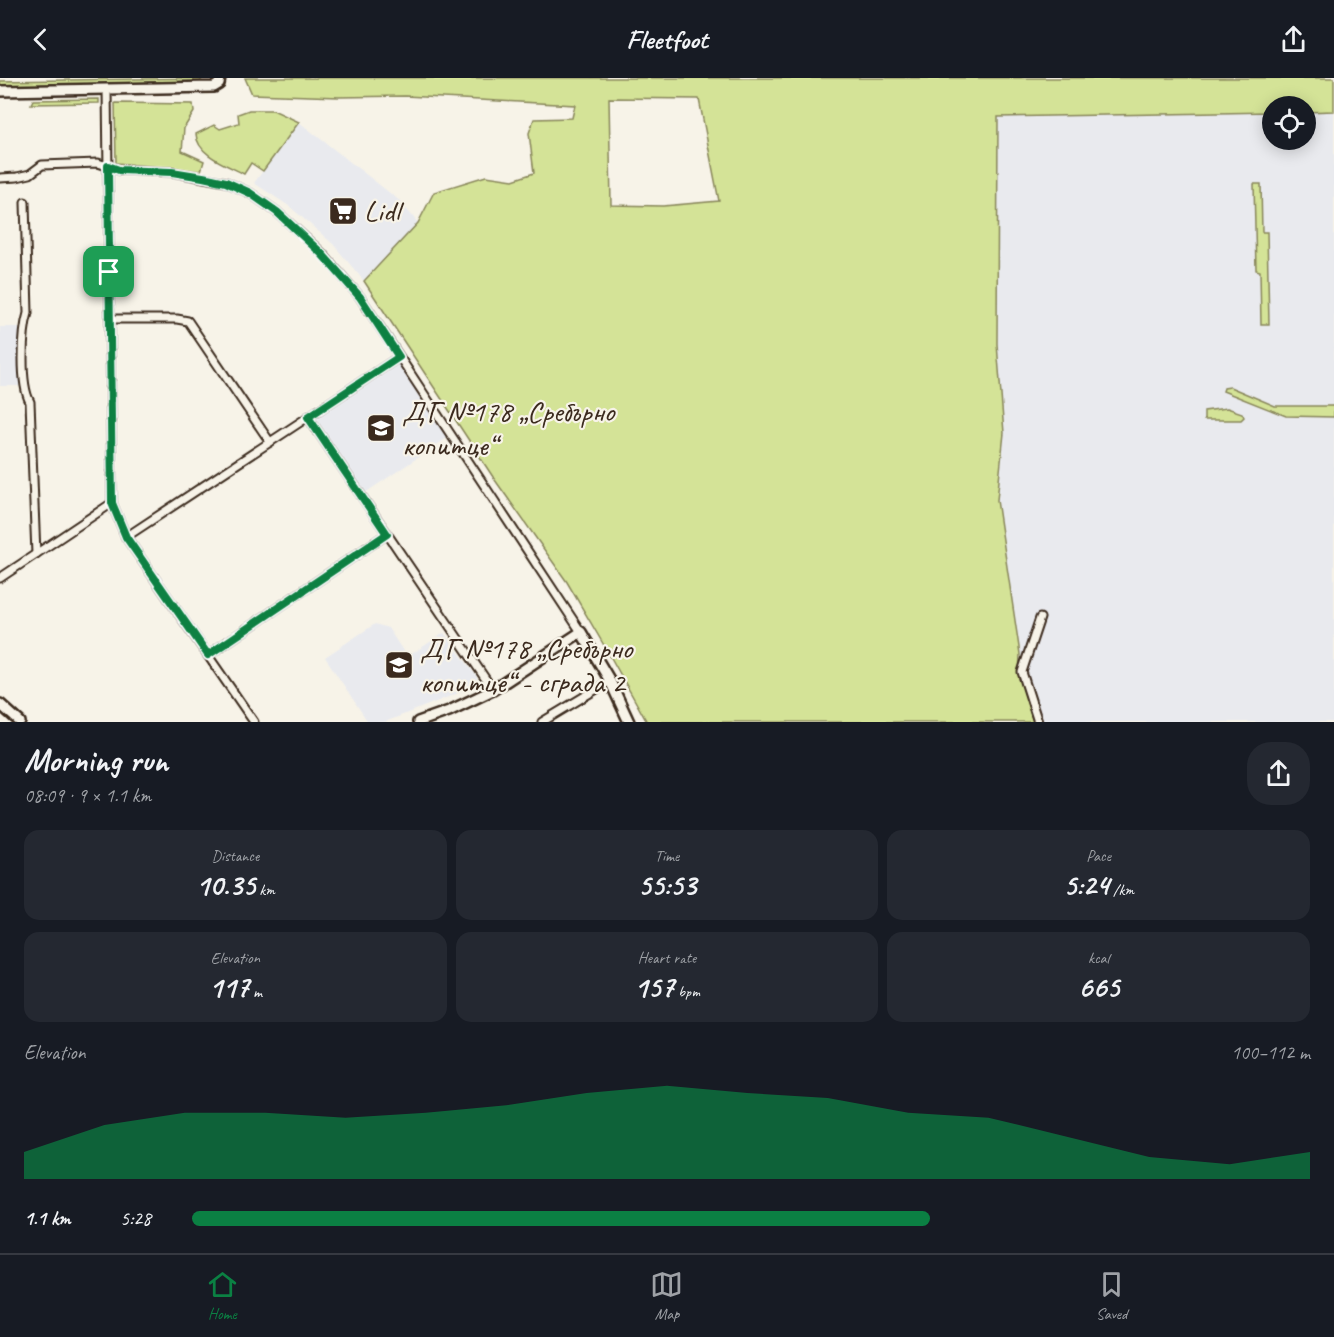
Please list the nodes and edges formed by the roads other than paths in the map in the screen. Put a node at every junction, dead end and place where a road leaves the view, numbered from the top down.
1 (220, 78) edge
2 (107, 89) junction
3 (0, 91) edge
4 (108, 166) junction
5 (0, 178) edge
6 (25, 202) dead end
7 (110, 319) junction
8 (399, 357) junction
9 (308, 417) junction
10 (270, 442) junction
11 (112, 503) junction
12 (387, 534) junction
13 (126, 537) junction
14 (36, 554) junction
15 (0, 578) edge
16 (1040, 618) dead end
17 (581, 632) junction
18 (208, 655) junction
19 (610, 681) junction
20 (493, 690) junction
21 (0, 704) edge
22 (20, 722) edge
23 (254, 722) edge
24 (417, 722) edge
25 (542, 722) edge
26 (629, 722) edge
27 (1038, 722) edge

1 - 2 street
2 - 3 street
2 - 4 street
4 - 5 street
4 - 7 street
4 - 8 street
6 - 14 street
7 - 10 street
7 - 11 street
8 - 9 street
8 - 17 street
9 - 10 street
9 - 12 street
10 - 13 street
11 - 13 street
11 - 14 street
12 - 18 street
12 - 20 street
13 - 18 street
14 - 15 street
16 - 27 street
17 - 19 street
17 - 20 street
18 - 23 street
19 - 25 street
19 - 26 street
20 - 24 street
21 - 22 street

